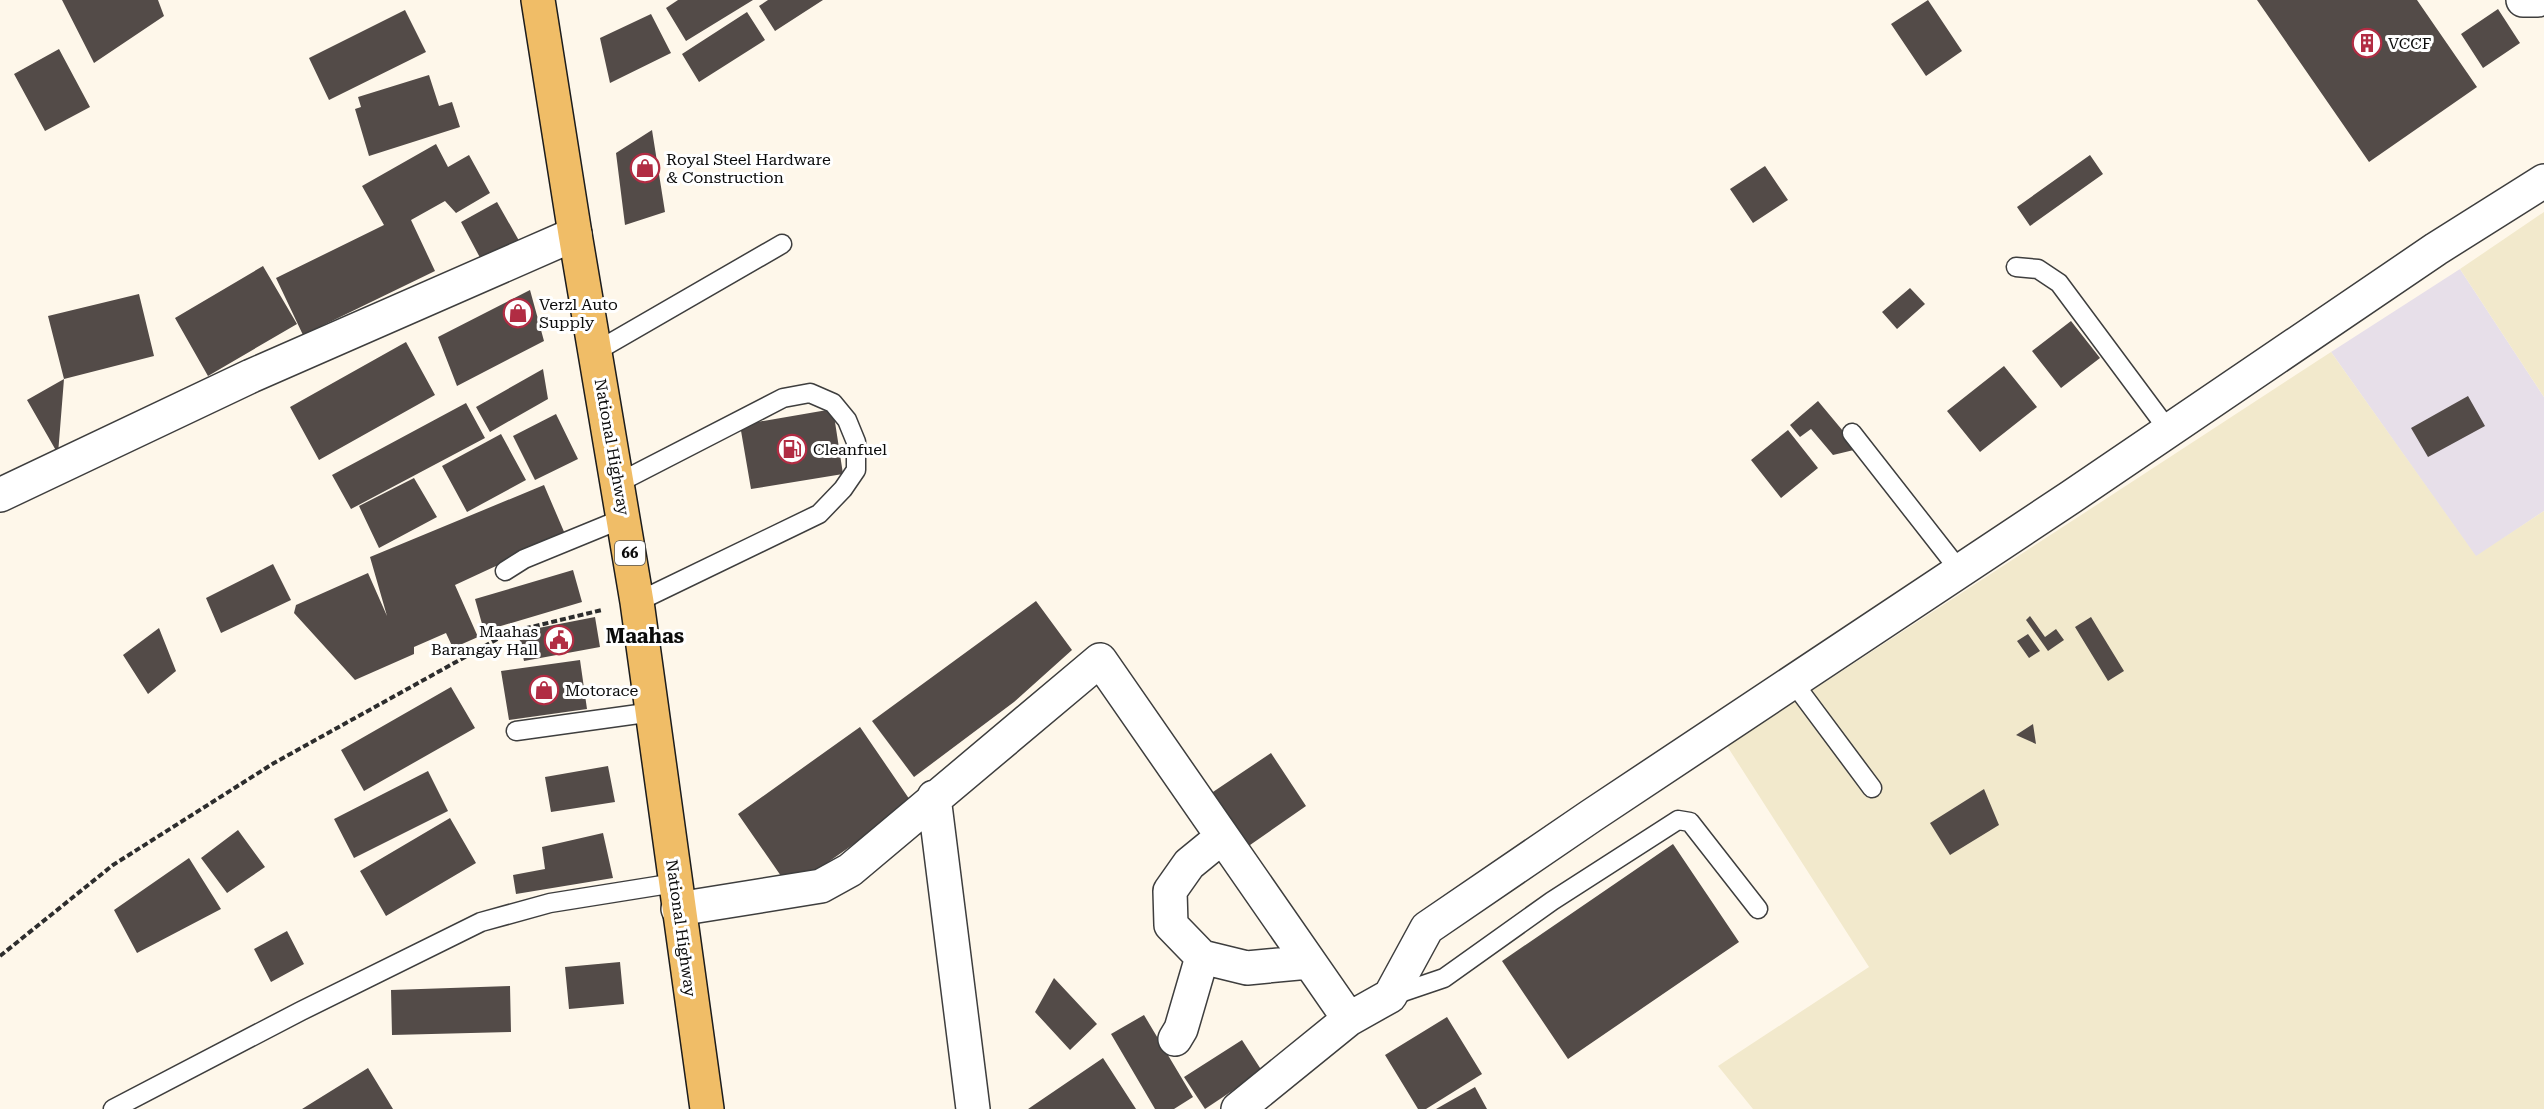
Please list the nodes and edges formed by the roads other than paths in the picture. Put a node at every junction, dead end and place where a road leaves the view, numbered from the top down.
1 (538, 0) edge
2 (2523, 0) edge
3 (2538, 0) edge
4 (2544, 181) edge
5 (575, 234) junction
6 (782, 244) dead end
7 (2016, 267) dead end
8 (595, 352) junction
9 (2169, 431) junction
10 (1852, 434) dead end
11 (618, 483) junction
12 (0, 495) edge
13 (624, 518) junction
14 (505, 571) dead end
15 (1960, 571) junction
16 (638, 602) junction
17 (1793, 682) junction
18 (652, 712) junction
19 (516, 731) dead end
20 (1872, 788) dead end
21 (934, 797) junction
22 (1222, 837) junction
23 (677, 896) junction
24 (1758, 909) dead end
25 (1202, 957) junction
26 (1309, 962) junction
27 (1389, 996) junction
28 (1349, 1019) junction
29 (1175, 1039) dead end
30 (113, 1109) edge
31 (707, 1109) edge
32 (973, 1109) edge
33 (1238, 1109) edge

1 - 5 main road, National Highway / 66
2 - 3 street
4 - 9 street
5 - 8 main road, National Highway / 66
5 - 12 street
6 - 8 lane
7 - 9 lane
8 - 11 main road, National Highway / 66
9 - 15 street
10 - 15 lane
11 - 13 main road, National Highway / 66
11 - 16 lane
13 - 14 lane
13 - 16 main road, National Highway / 66
15 - 17 street
16 - 18 main road, National Highway / 66
17 - 20 lane
17 - 27 street
18 - 19 lane
18 - 23 main road, National Highway / 66
21 - 22 street
21 - 23 street
21 - 32 street
22 - 25 street
22 - 26 street
23 - 30 lane
23 - 31 main road, National Highway / 66
24 - 27 lane
25 - 26 street
25 - 29 street
26 - 28 street
27 - 28 street
28 - 33 street

